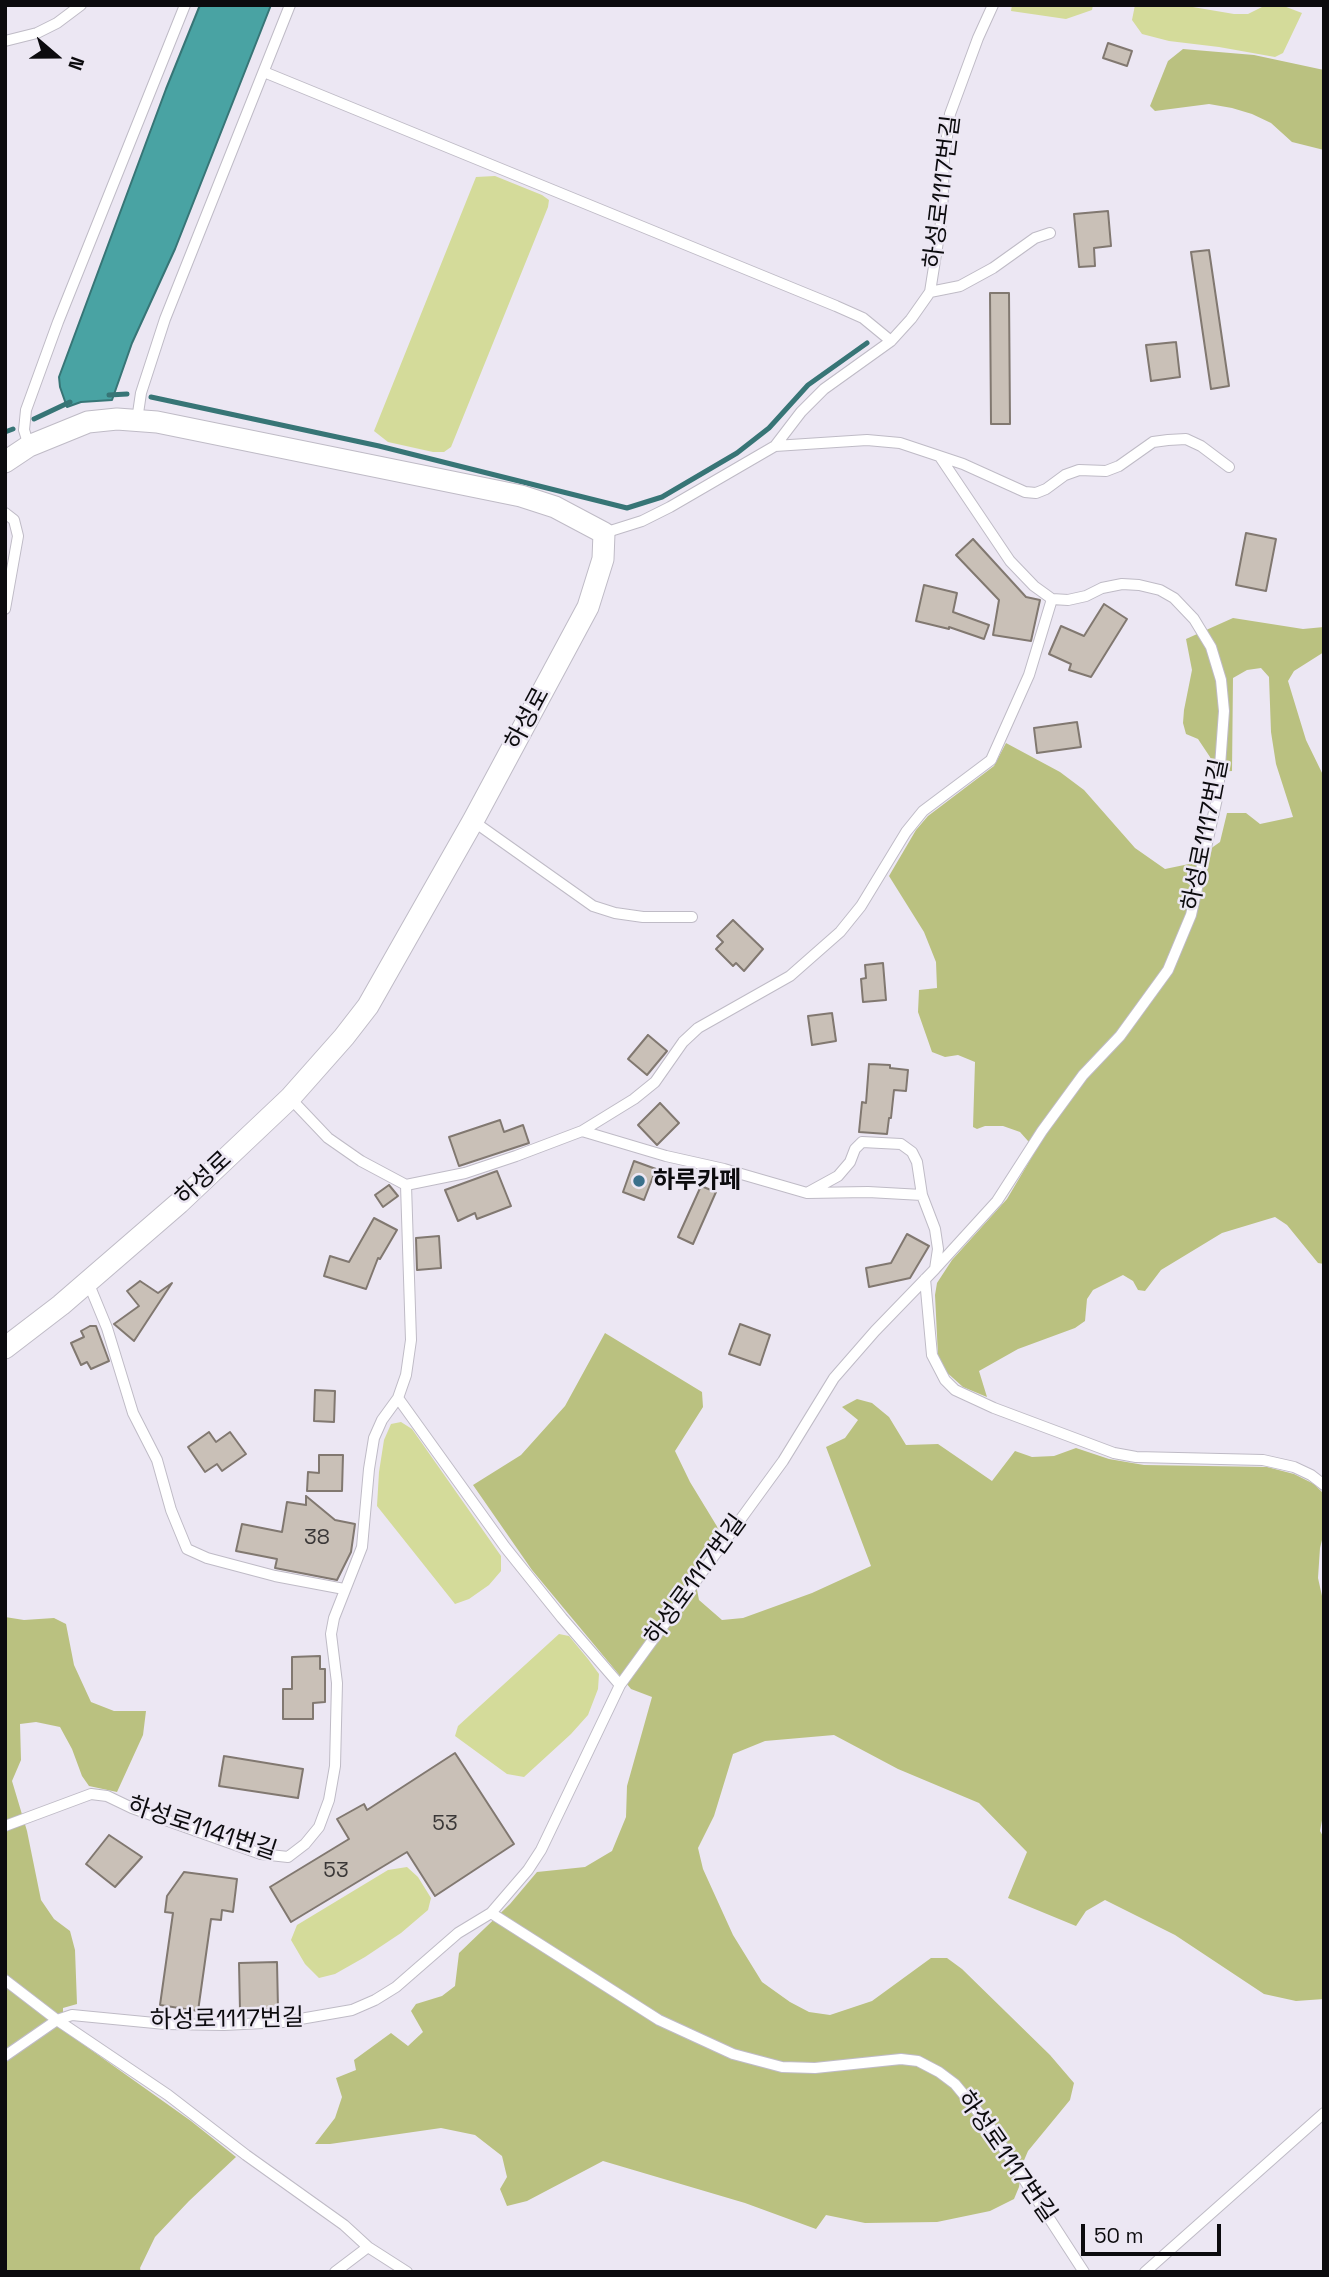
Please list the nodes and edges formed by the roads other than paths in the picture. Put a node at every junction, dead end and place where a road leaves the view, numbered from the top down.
1 (81, 5) edge
2 (185, 5) edge
3 (290, 5) edge
4 (993, 5) edge
5 (5, 41) edge
6 (264, 72) junction
7 (1050, 233) dead end
8 (930, 292) junction
9 (891, 341) junction
10 (137, 421) junction
11 (29, 446) junction
12 (775, 446) junction
13 (940, 457) junction
14 (5, 462) edge
15 (1229, 467) dead end
16 (5, 513) edge
17 (604, 533) junction
18 (1052, 599) junction
19 (5, 609) edge
20 (473, 821) junction
21 (692, 917) dead end
22 (290, 1098) junction
23 (582, 1131) junction
24 (406, 1185) junction
25 (807, 1193) junction
26 (922, 1195) junction
27 (935, 1269) junction
28 (925, 1279) junction
29 (89, 1282) junction
30 (5, 1348) edge
31 (398, 1398) junction
32 (1324, 1485) edge
33 (344, 1589) junction
34 (620, 1685) junction
35 (5, 1826) edge
36 (491, 1913) junction
37 (5, 1980) edge
38 (57, 2020) junction
39 (5, 2056) edge
40 (1324, 2113) edge
41 (368, 2247) junction
42 (335, 2272) edge
43 (407, 2272) edge
44 (1084, 2272) edge
45 (1145, 2272) edge

1 - 5 lane
2 - 11 lane
3 - 6 lane
4 - 8 lane, 하성로1117번길
6 - 9 lane
6 - 10 lane
7 - 8 lane
8 - 9 lane, 하성로1117번길
9 - 12 lane, 하성로1117번길
10 - 11 street
10 - 17 street
11 - 14 street
12 - 13 lane, 하성로1117번길
12 - 17 lane, 하성로1117번길
13 - 15 lane, 하성로1117번길
13 - 18 lane
16 - 19 lane
17 - 20 street, 하성로
18 - 23 lane
18 - 27 lane, 하성로1117번길
20 - 21 lane
20 - 22 street, 하성로
22 - 24 lane
22 - 29 street, 하성로
23 - 24 lane
23 - 25 lane
24 - 31 lane, 하성로1141번길
25 - 26 lane
25 - 26 lane
26 - 27 lane
27 - 28 lane, 하성로1117번길
28 - 32 lane
28 - 34 lane, 하성로1117번길
29 - 30 street, 하성로
29 - 33 lane
31 - 33 lane, 하성로1141번길
31 - 34 lane
33 - 35 lane, 하성로1141번길
34 - 36 lane, 하성로1117번길
36 - 38 lane, 하성로1117번길
36 - 44 lane, 하성로1117번길
37 - 38 lane
38 - 39 lane, 하성로1117번길
38 - 41 lane
40 - 45 lane
41 - 42 lane
41 - 43 lane

